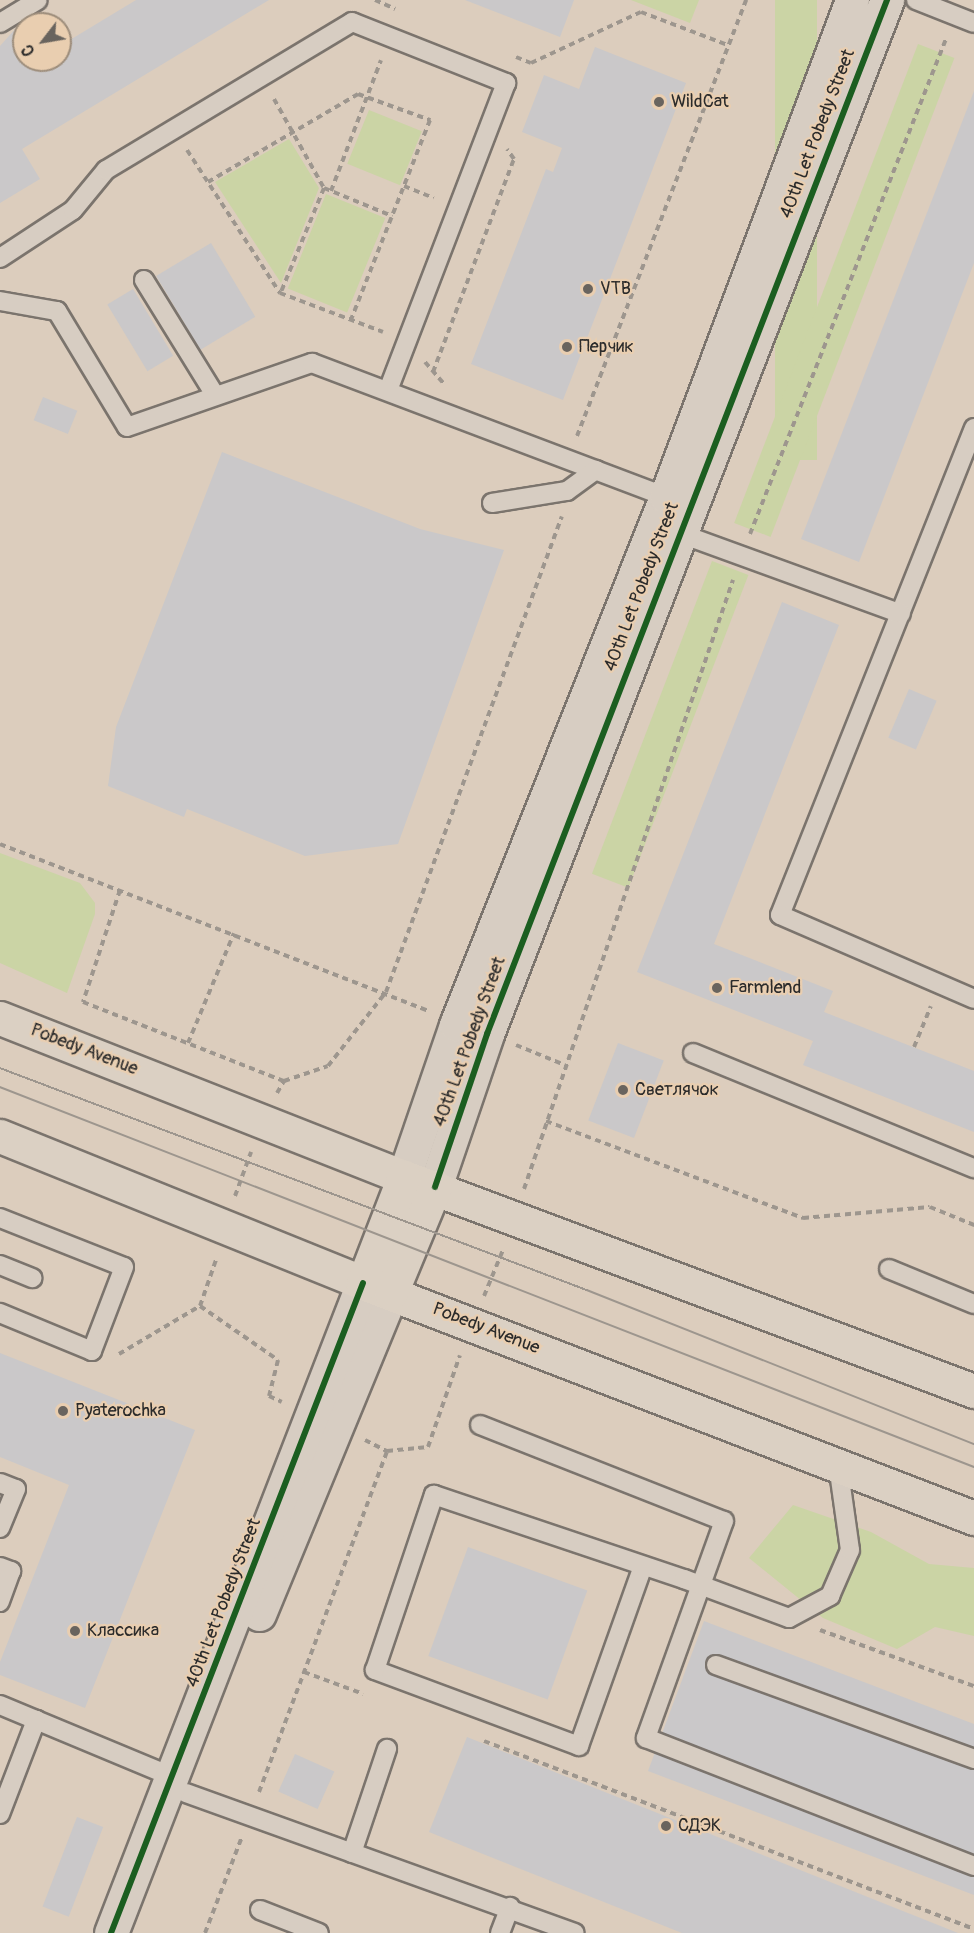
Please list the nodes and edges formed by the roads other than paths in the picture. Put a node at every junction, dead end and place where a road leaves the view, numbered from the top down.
1 (38, 0) edge
2 (852, 0) edge
3 (886, 0) edge
4 (916, 0) edge
5 (974, 22) edge
6 (0, 23) edge
7 (0, 258) edge
8 (144, 280) dead end
9 (0, 301) edge
10 (388, 390) junction
11 (215, 395) junction
12 (974, 428) edge
13 (596, 470) junction
14 (492, 502) dead end
15 (672, 515) junction
16 (901, 614) junction
17 (974, 999) edge
18 (0, 1018) edge
19 (693, 1053) dead end
20 (0, 1136) edge
21 (974, 1168) edge
22 (404, 1177) junction
23 (435, 1187) junction
24 (0, 1218) edge
25 (0, 1265) edge
26 (889, 1269) dead end
27 (33, 1278) dead end
28 (377, 1288) junction
29 (974, 1304) edge
30 (0, 1313) edge
31 (974, 1392) edge
32 (480, 1425) dead end
33 (838, 1465) junction
34 (0, 1483) edge
35 (974, 1518) edge
36 (0, 1528) edge
37 (643, 1566) junction
38 (0, 1567) edge
39 (701, 1586) junction
40 (0, 1602) edge
41 (716, 1665) dead end
42 (0, 1705) edge
43 (36, 1720) junction
44 (387, 1749) dead end
45 (974, 1759) edge
46 (179, 1785) junction
47 (0, 1814) edge
48 (352, 1853) junction
49 (974, 1866) edge
50 (510, 1907) junction
51 (260, 1910) dead end
52 (111, 1933) edge
53 (131, 1933) edge
54 (319, 1933) edge
55 (500, 1933) edge
56 (575, 1933) edge

1 - 6 lane
2 - 15 street, 40th Let Pobedy Street
3 - 15 street, 40th Let Pobedy Street
4 - 5 lane
7 - 10 lane
8 - 11 lane
9 - 11 lane
10 - 11 lane
10 - 13 lane
12 - 16 lane
13 - 14 lane
13 - 15 lane
15 - 16 lane
15 - 22 street, 40th Let Pobedy Street
15 - 23 street, 40th Let Pobedy Street
16 - 17 lane
18 - 22 main road, Pobedy Avenue
19 - 21 lane
20 - 28 main road, Pobedy Avenue
22 - 23 main road, Pobedy Avenue
22 - 28 main road, 40th Let Pobedy Street
23 - 28 main road, 40th Let Pobedy Street
23 - 31 main road, Pobedy Avenue
24 - 30 lane
25 - 27 lane
26 - 29 lane
28 - 33 main road, Pobedy Avenue
28 - 46 street, 40th Let Pobedy Street
32 - 39 lane
33 - 35 main road, Pobedy Avenue
33 - 39 lane
34 - 36 lane
37 - 37 lane
37 - 39 lane
38 - 40 lane
39 - 49 lane
41 - 45 lane
42 - 43 lane
43 - 46 lane
43 - 47 lane
44 - 48 lane
46 - 48 lane
46 - 52 street, 40th Let Pobedy Street
46 - 53 street
48 - 50 lane
50 - 55 lane
50 - 56 lane
51 - 54 lane

